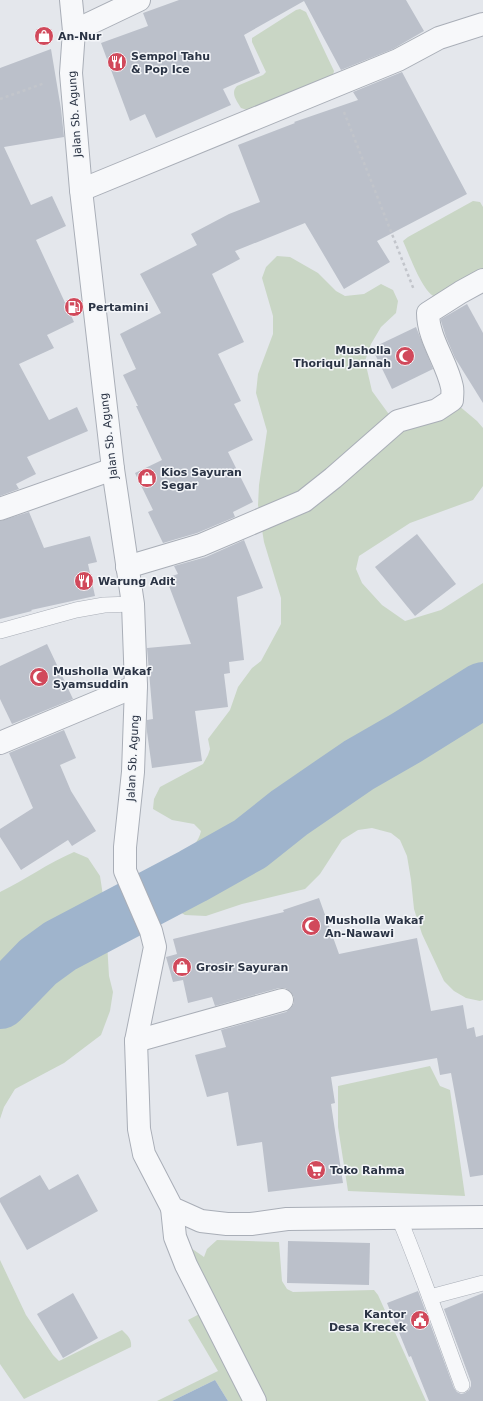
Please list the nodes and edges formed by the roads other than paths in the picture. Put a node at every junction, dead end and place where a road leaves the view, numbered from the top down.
1 (71, 0) edge
2 (138, 0) edge
3 (483, 24) edge
4 (74, 31) junction
5 (81, 190) junction
6 (483, 280) edge
7 (113, 469) junction
8 (0, 509) edge
9 (127, 567) junction
10 (133, 604) junction
11 (0, 632) edge
12 (136, 686) junction
13 (0, 743) edge
14 (282, 1000) dead end
15 (136, 1041) junction
16 (172, 1208) junction
17 (483, 1217) edge
18 (399, 1218) junction
19 (483, 1283) edge
20 (430, 1297) junction
21 (462, 1385) dead end
22 (255, 1401) edge

1 - 4 street, Jalan Sb. Agung
2 - 4 street
3 - 5 street
4 - 5 street, Jalan Sb. Agung
5 - 7 street, Jalan Sb. Agung
6 - 9 street
7 - 8 street
7 - 9 street, Jalan Sb. Agung
9 - 10 street, Jalan Sb. Agung
10 - 11 lane
10 - 12 street, Jalan Sb. Agung
12 - 13 street
12 - 15 street, Jalan Sb. Agung
14 - 15 street
15 - 16 street
16 - 18 street
16 - 22 street
17 - 18 street
18 - 20 lane
19 - 20 lane
20 - 21 lane

